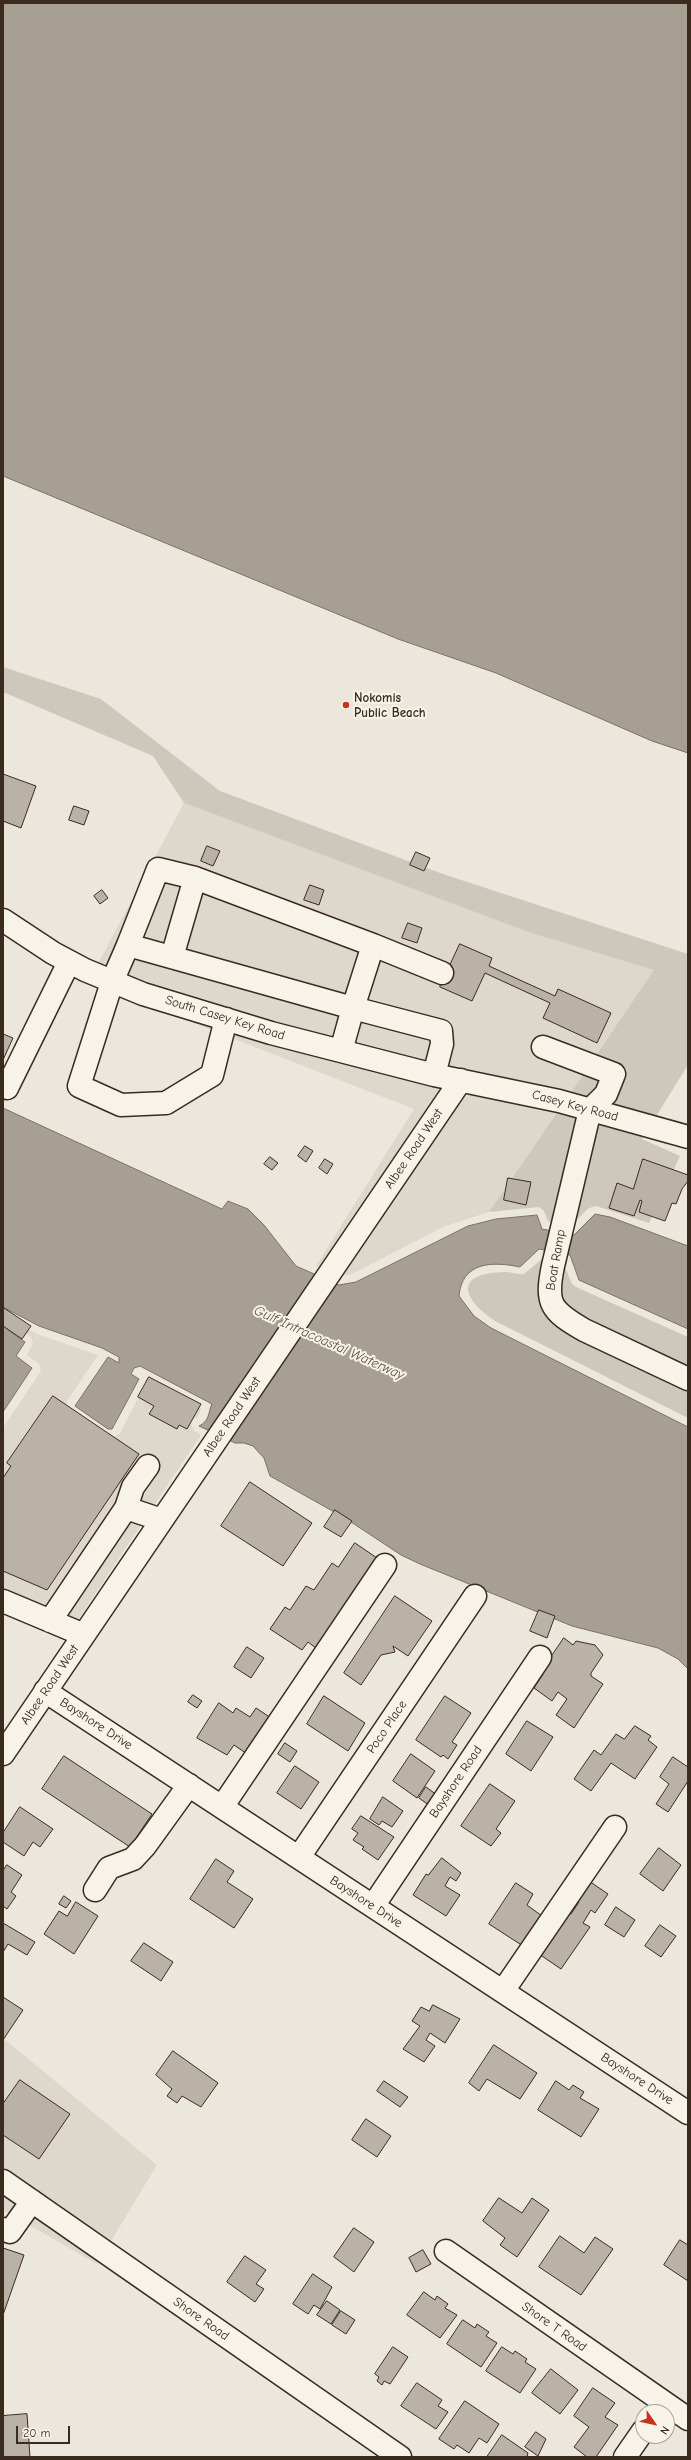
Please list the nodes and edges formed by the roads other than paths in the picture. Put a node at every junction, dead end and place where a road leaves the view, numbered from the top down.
1 (195, 878) junction
2 (3, 920) edge
3 (128, 945) junction
4 (373, 945) junction
5 (172, 957) junction
6 (68, 962) junction
7 (442, 973) dead end
8 (112, 982) junction
9 (353, 1008) junction
10 (226, 1019) junction
11 (543, 1047) dead end
12 (341, 1051) junction
13 (434, 1075) junction
14 (461, 1080) junction
15 (7, 1088) dead end
16 (590, 1110) junction
17 (688, 1137) edge
18 (688, 1379) edge
19 (148, 1466) dead end
20 (126, 1508) junction
21 (162, 1520) junction
22 (386, 1564) dead end
23 (475, 1596) dead end
24 (3, 1601) edge
25 (50, 1621) junction
26 (84, 1635) junction
27 (540, 1658) dead end
28 (45, 1691) junction
29 (3, 1754) edge
30 (189, 1785) junction
31 (222, 1807) junction
32 (615, 1827) dead end
33 (299, 1858) junction
34 (95, 1890) dead end
35 (373, 1906) junction
36 (502, 1991) junction
37 (688, 2113) edge
38 (3, 2181) edge
39 (32, 2201) junction
40 (3, 2229) edge
41 (446, 2251) dead end
42 (656, 2404) edge
43 (675, 2413) edge
44 (688, 2419) edge
45 (635, 2443) edge
46 (400, 2457) edge
47 (625, 2457) edge

1 - 3 street
1 - 4 street
1 - 5 street
2 - 6 street, South Casey Key Road
3 - 5 street
3 - 8 street
4 - 7 street
4 - 9 street
5 - 9 street
6 - 8 street, South Casey Key Road
6 - 15 street
8 - 10 street, South Casey Key Road
8 - 10 street
9 - 12 street
9 - 13 street
10 - 12 street, South Casey Key Road
11 - 16 street
12 - 13 street, South Casey Key Road
13 - 14 street, South Casey Key Road
14 - 16 street, Casey Key Road
14 - 21 street, Albee Road West
16 - 17 street, Casey Key Road
16 - 18 street, Boat Ramp
19 - 20 street
20 - 21 street
20 - 25 street
21 - 26 street, Albee Road West
22 - 31 street
23 - 33 street, Poco Place
24 - 25 street
25 - 26 street
26 - 28 street, Albee Road West
27 - 35 street, Bayshore Road
28 - 29 street, Albee Road West
28 - 30 street, Bayshore Drive
30 - 31 street, Bayshore Drive
30 - 34 street
31 - 33 street, Bayshore Drive
32 - 36 street
33 - 35 street, Bayshore Drive
35 - 36 street, Bayshore Drive
36 - 37 street, Bayshore Drive
38 - 39 street, Shore Road
39 - 40 street
39 - 46 street, Shore Road
41 - 42 street, Shore T Road
43 - 44 street, Shore T Road
45 - 47 street

